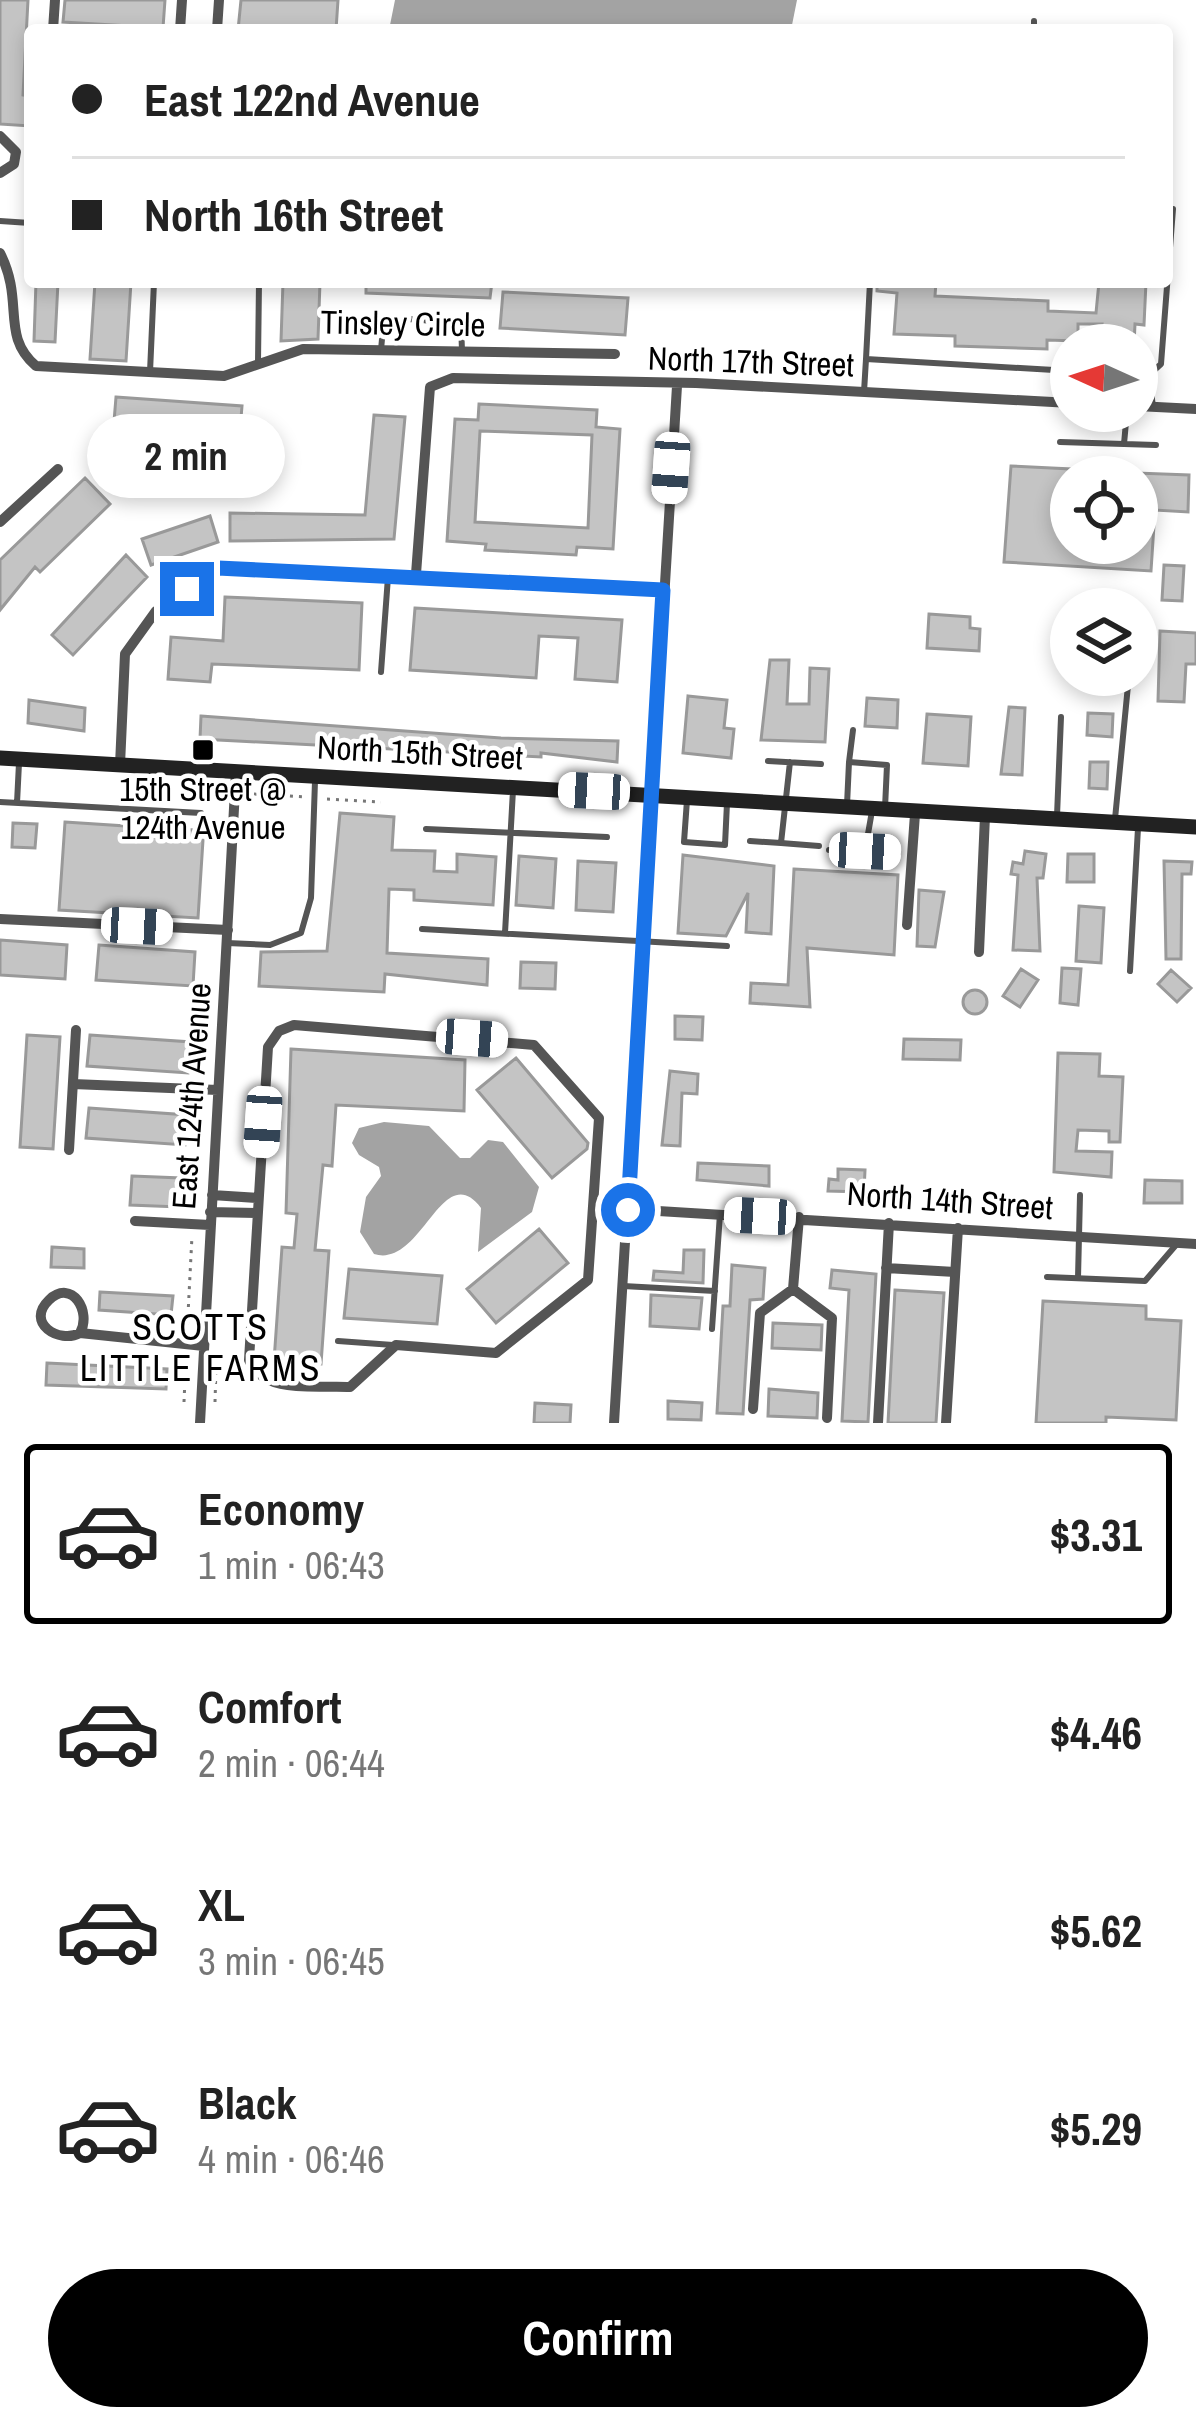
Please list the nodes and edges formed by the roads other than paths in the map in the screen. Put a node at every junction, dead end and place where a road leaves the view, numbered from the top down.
1 (0, 136) edge
2 (0, 173) edge
3 (0, 253) edge
4 (154, 288) edge
5 (259, 288) edge
6 (870, 288) edge
7 (1166, 288) edge
8 (381, 350) junction
9 (462, 351) junction
10 (616, 354) dead end
11 (866, 359) junction
12 (258, 365) junction
13 (1158, 367) edge
14 (1050, 370) edge
15 (150, 372) junction
16 (677, 386) junction
17 (864, 392) junction
18 (1050, 402) edge
19 (1158, 407) edge
20 (1196, 409) edge
21 (1125, 432) edge
22 (1060, 442) dead end
23 (1124, 444) junction
24 (1156, 446) dead end
25 (58, 469) dead end
26 (0, 522) edge
27 (389, 573) junction
28 (416, 574) junction
29 (663, 590) junction
30 (381, 672) dead end
31 (1127, 696) edge
32 (1060, 717) dead end
33 (853, 730) dead end
34 (0, 758) edge
35 (19, 759) junction
36 (768, 761) dead end
37 (790, 762) junction
38 (849, 762) junction
39 (821, 764) dead end
40 (120, 766) junction
41 (236, 772) junction
42 (314, 776) junction
43 (513, 787) junction
44 (652, 794) junction
45 (687, 796) junction
46 (728, 800) junction
47 (0, 802) edge
48 (17, 802) junction
49 (787, 805) junction
50 (847, 809) junction
51 (878, 811) junction
52 (201, 813) dead end
53 (915, 814) junction
54 (985, 817) junction
55 (1057, 820) junction
56 (1115, 823) junction
57 (1138, 824) junction
58 (1196, 827) edge
59 (426, 829) dead end
60 (510, 832) junction
61 (607, 837) dead end
62 (750, 841) dead end
63 (781, 842) junction
64 (819, 846) dead end
65 (829, 850) dead end
66 (865, 851) junction
67 (898, 853) dead end
68 (0, 919) edge
69 (907, 925) dead end
70 (422, 929) dead end
71 (505, 933) junction
72 (228, 936) junction
73 (642, 941) junction
74 (728, 946) dead end
75 (979, 952) dead end
76 (1130, 971) dead end
77 (76, 1030) dead end
78 (73, 1084) junction
79 (218, 1090) junction
80 (69, 1150) dead end
81 (212, 1195) junction
82 (1080, 1195) dead end
83 (258, 1198) junction
84 (593, 1207) junction
85 (628, 1210) junction
86 (257, 1214) junction
87 (720, 1214) junction
88 (800, 1217) junction
89 (210, 1218) junction
90 (135, 1221) dead end
91 (889, 1223) junction
92 (958, 1228) junction
93 (1077, 1236) junction
94 (1178, 1243) junction
95 (1196, 1244) edge
96 (886, 1268) junction
97 (955, 1272) junction
98 (1047, 1277) dead end
99 (1078, 1278) junction
100 (623, 1286) junction
101 (793, 1289) junction
102 (715, 1291) junction
103 (712, 1329) dead end
104 (80, 1333) junction
105 (338, 1341) dead end
106 (396, 1345) junction
107 (204, 1346) junction
108 (753, 1409) dead end
109 (827, 1418) dead end
110 (200, 1423) edge
111 (614, 1423) edge
112 (878, 1423) edge
113 (946, 1423) edge

1 - 2 street
3 - 15 street, Tinsley Circle
4 - 15 lane
5 - 12 lane
6 - 11 lane
7 - 13 lane
8 - 9 street, Tinsley Circle
8 - 9 lane
8 - 12 street, Tinsley Circle
9 - 10 street, Tinsley Circle
11 - 14 lane
11 - 17 lane
12 - 15 street, Tinsley Circle
16 - 17 street, North 17th Street
16 - 28 street, North 17th Street
16 - 29 street
17 - 18 street, North 17th Street
19 - 20 street
21 - 23 lane
22 - 23 lane
23 - 24 lane
25 - 26 street
27 - 28 street
27 - 30 lane
27 - 40 street
28 - 29 street
29 - 44 street
31 - 56 lane
32 - 55 lane
33 - 38 lane
34 - 35 street, North 15th Street
35 - 40 street, North 15th Street
35 - 48 lane
36 - 37 lane
37 - 39 lane
37 - 49 lane
38 - 50 lane
38 - 51 lane
40 - 41 street, North 15th Street
41 - 42 street, North 15th Street
41 - 72 street, East 124th Avenue
42 - 43 street, North 15th Street
42 - 72 lane
43 - 44 street, North 15th Street
43 - 60 lane
44 - 45 street, North 15th Street
44 - 73 street
45 - 46 street, North 15th Street
45 - 46 lane
46 - 49 street, North 15th Street
47 - 48 lane
48 - 52 lane
49 - 50 street, North 15th Street
49 - 63 lane
50 - 51 street, North 15th Street
51 - 53 street, North 15th Street
51 - 66 lane
53 - 54 street, North 15th Street
53 - 69 street
54 - 55 street, North 15th Street
54 - 75 street
55 - 56 street, North 15th Street
56 - 57 street, North 15th Street
57 - 58 street, North 15th Street
57 - 76 lane
59 - 60 lane
60 - 61 lane
60 - 71 lane
62 - 63 lane
63 - 64 lane
65 - 66 lane
66 - 67 lane
68 - 72 street
70 - 71 lane
71 - 73 lane
72 - 79 street, East 124th Avenue
73 - 74 lane
73 - 85 street
77 - 78 street
78 - 79 street
78 - 80 street
79 - 81 street, East 124th Avenue
81 - 83 street
81 - 89 street, East 124th Avenue
82 - 93 lane
83 - 84 street
83 - 86 street
84 - 85 street, North 14th Street
84 - 106 street
85 - 87 street, North 14th Street
85 - 100 street
86 - 89 street
86 - 106 street
87 - 88 street, North 14th Street
87 - 102 lane
88 - 91 street, North 14th Street
88 - 101 street
89 - 90 street
89 - 107 street, East 124th Avenue
91 - 92 street, North 14th Street
91 - 96 street
92 - 93 street, North 14th Street
92 - 97 street
93 - 94 street, North 14th Street
93 - 99 lane
94 - 95 street, North 14th Street
94 - 99 lane
96 - 97 street
96 - 112 street
97 - 113 street
98 - 99 lane
100 - 102 lane
100 - 111 street
101 - 108 street
101 - 109 street
102 - 103 lane
104 - 104 street
104 - 107 street
105 - 106 lane
107 - 110 street, East 124th Avenue

